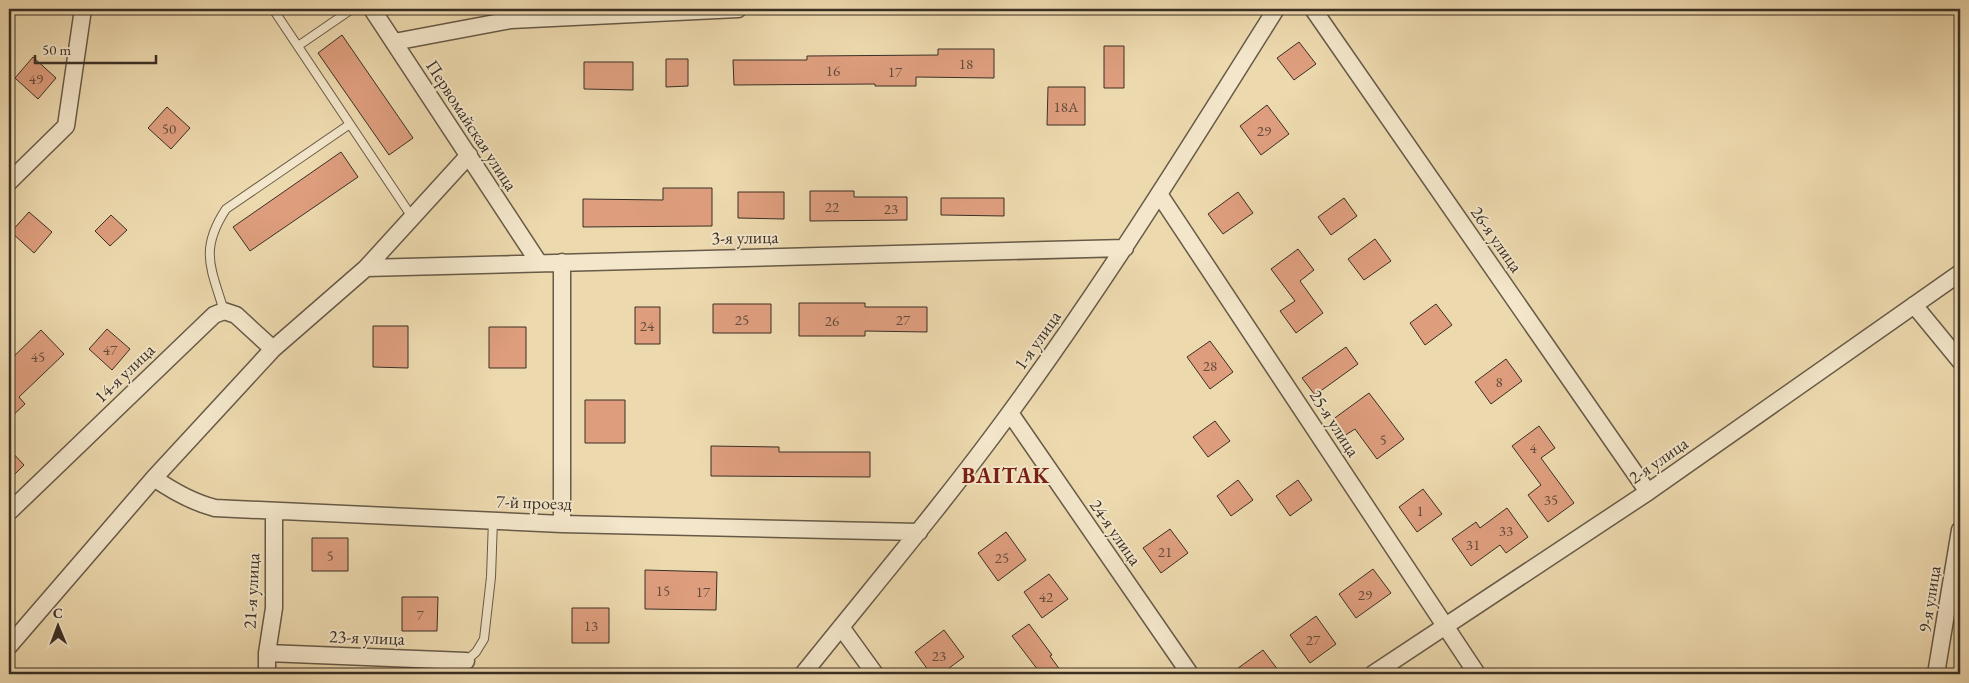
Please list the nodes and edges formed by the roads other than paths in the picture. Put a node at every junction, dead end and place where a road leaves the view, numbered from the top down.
1 (83, 9) edge
2 (273, 9) edge
3 (352, 9) edge
4 (372, 9) edge
5 (738, 9) edge
6 (1276, 9) edge
7 (1313, 9) edge
8 (394, 42) junction
9 (298, 46) junction
10 (350, 124) junction
11 (469, 155) junction
12 (9, 182) edge
13 (1159, 194) junction
14 (412, 217) junction
15 (1125, 248) junction
16 (539, 262) junction
17 (562, 262) junction
18 (366, 268) junction
19 (1960, 273) edge
20 (1914, 305) junction
21 (224, 311) junction
22 (273, 349) junction
23 (1960, 362) edge
24 (1010, 414) junction
25 (154, 478) junction
26 (1648, 492) junction
27 (274, 511) junction
28 (9, 512) edge
29 (493, 520) junction
30 (562, 524) junction
31 (1960, 530) edge
32 (919, 532) junction
33 (841, 627) junction
34 (1446, 627) junction
35 (9, 646) edge
36 (267, 653) junction
37 (466, 661) joint
38 (267, 674) edge
39 (803, 674) edge
40 (875, 674) edge
41 (1190, 674) edge
42 (1374, 674) edge
43 (1477, 674) edge
44 (1936, 674) edge

1 - 12 street
2 - 9 lane
3 - 9 lane
4 - 8 street, Первомайская улица
5 - 8 street
6 - 13 street, 1-я улица
7 - 26 street, 26-я улица
8 - 11 street, Первомайская улица
9 - 10 lane
10 - 14 lane
10 - 21 lane
11 - 14 street
11 - 16 street, Первомайская улица
13 - 15 street, 1-я улица
13 - 34 street, 25-я улица
14 - 18 street
15 - 17 street, 3-я улица
15 - 24 street, 1-я улица
16 - 17 street, 3-я улица
16 - 18 street, 3-я улица
17 - 30 street
18 - 22 street
19 - 20 street, 2-я улица
20 - 23 street
20 - 26 street, 2-я улица
21 - 22 street
21 - 28 street, 14-я улица
22 - 25 street
24 - 32 street, 1-я улица
24 - 41 street, 24-я улица
25 - 27 street, 7-й проезд
25 - 35 street
26 - 34 street, 2-я улица
27 - 29 street, 7-й проезд
27 - 36 street, 21-я улица
29 - 30 street, 7-й проезд
29 - 37 lane
30 - 32 street, 7-й проезд
31 - 44 street, 9-я улица
32 - 33 street, 1-я улица
33 - 39 street, 1-я улица
33 - 40 street
34 - 42 street, 2-я улица
34 - 43 street, 25-я улица
36 - 37 street, 23-я улица
36 - 38 street, 21-я улица

